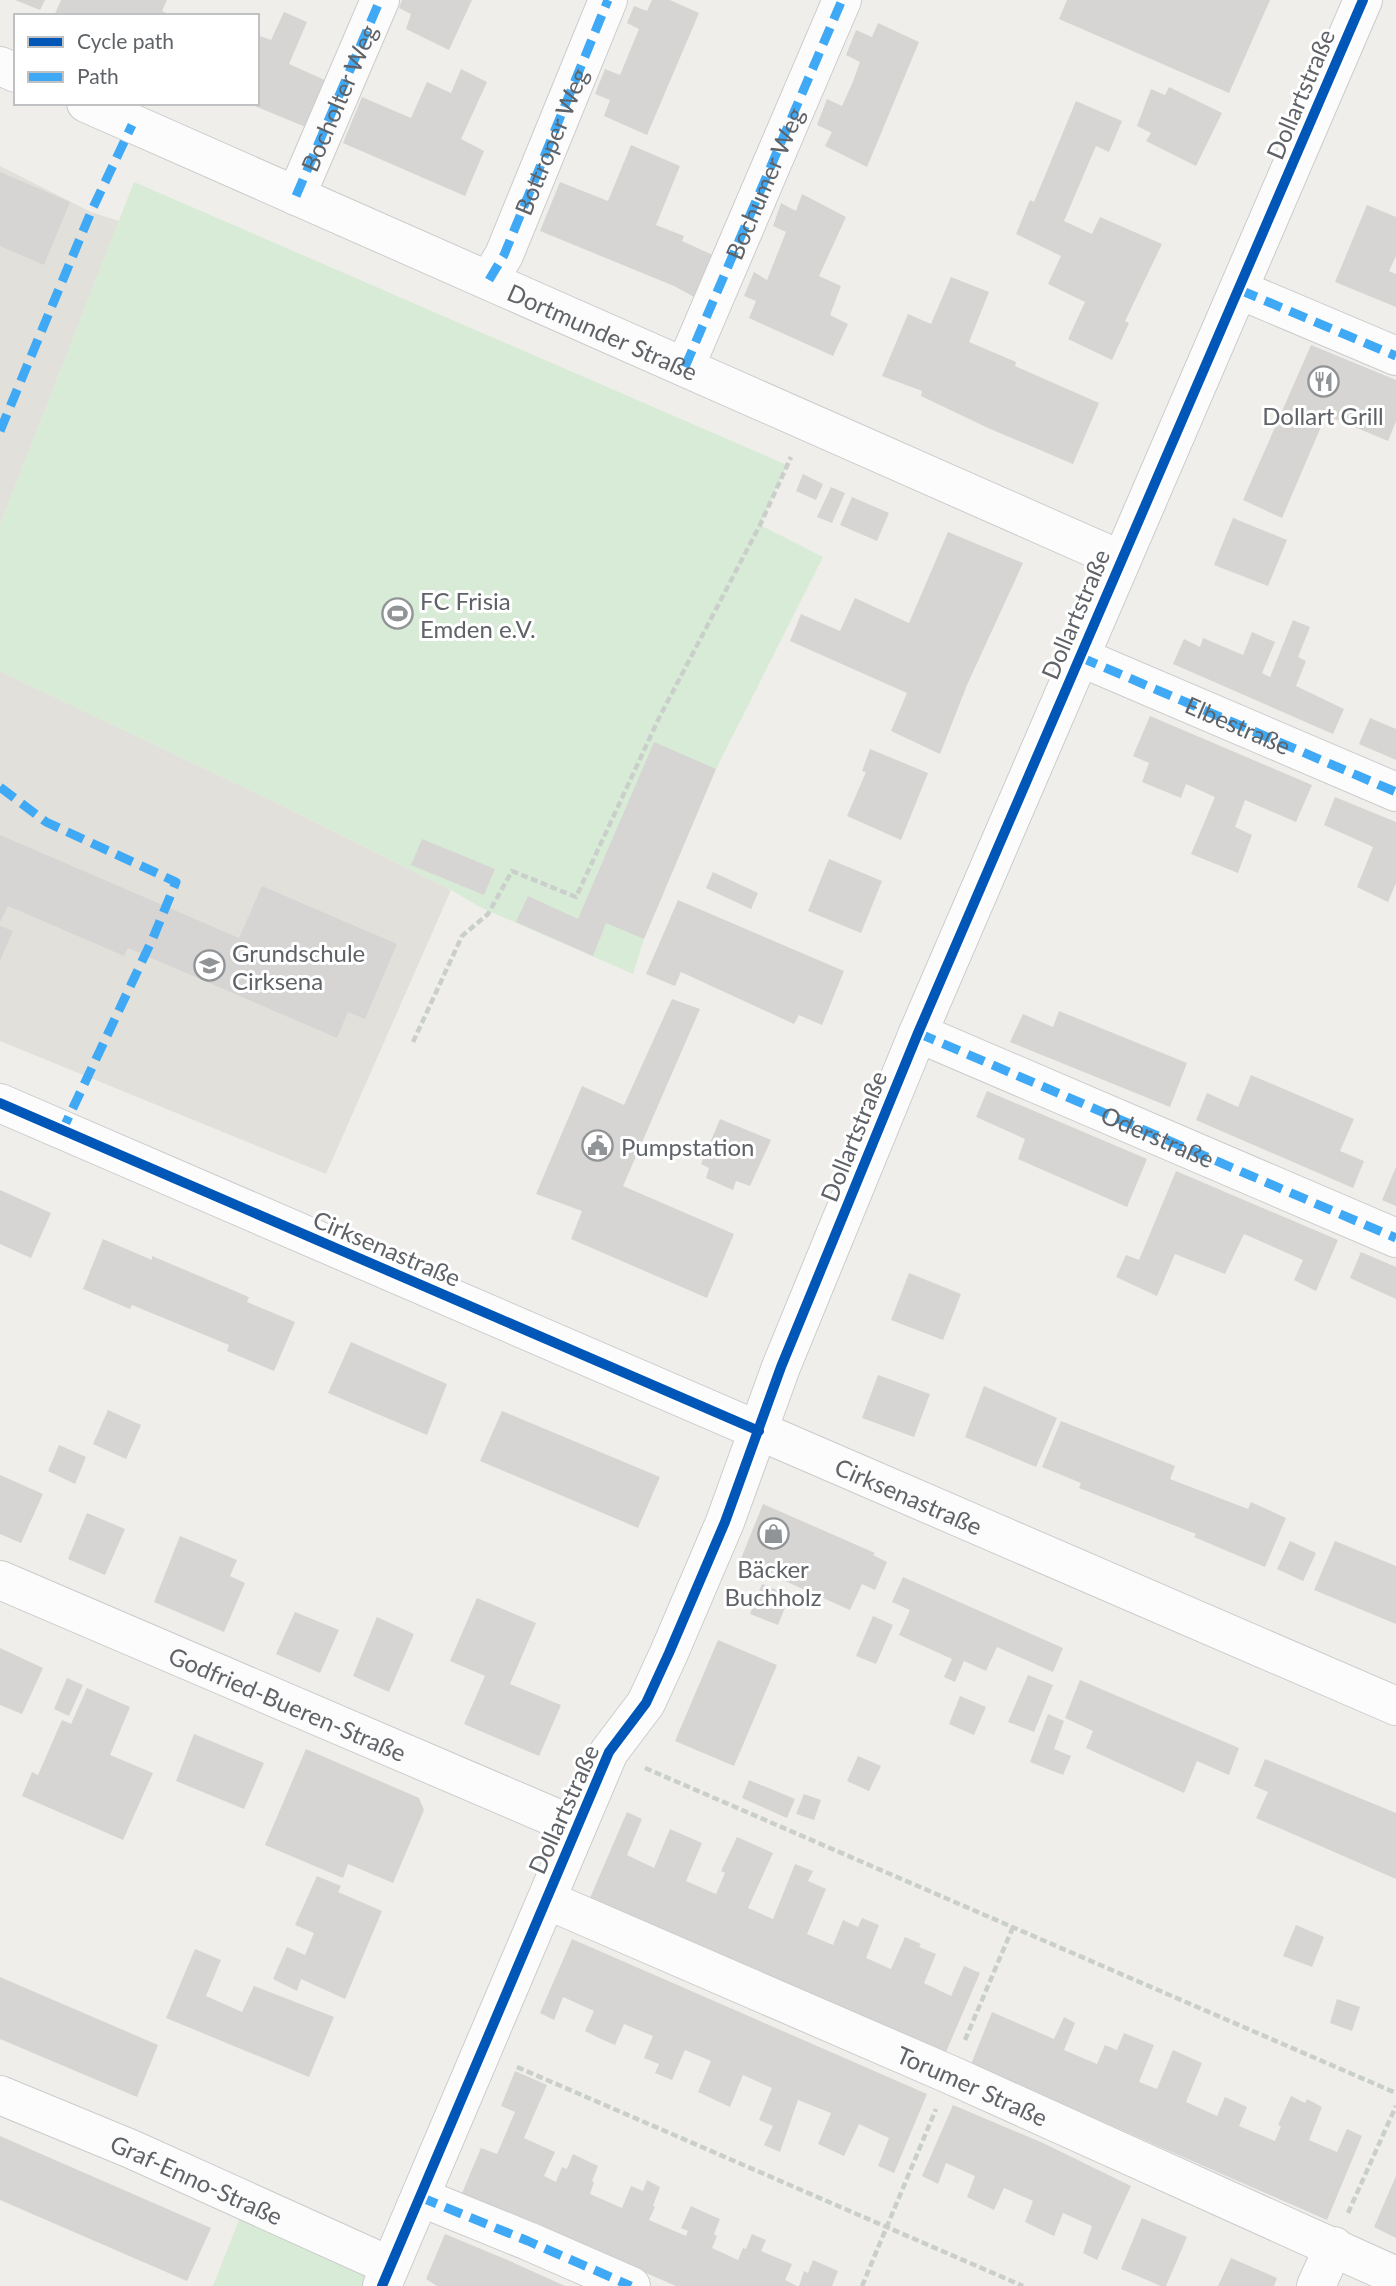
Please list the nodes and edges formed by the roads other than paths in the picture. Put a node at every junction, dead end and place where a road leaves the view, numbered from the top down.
1 (380, 0) edge
2 (608, 0) edge
3 (842, 0) edge
4 (1363, 0) edge
5 (91, 105) edge
6 (296, 196) junction
7 (489, 280) junction
8 (1240, 290) junction
9 (1396, 356) edge
10 (685, 367) junction
11 (1121, 559) junction
12 (1080, 657) junction
13 (1396, 792) edge
14 (918, 1033) junction
15 (0, 1103) edge
16 (1396, 1238) edge
17 (758, 1431) junction
18 (0, 1580) edge
19 (1396, 1706) edge
20 (578, 1827) junction
21 (547, 1900) junction
22 (0, 2095) edge
23 (420, 2197) junction
24 (1334, 2246) junction
25 (386, 2276) edge
26 (1396, 2276) edge
27 (631, 2286) edge
28 (1316, 2286) edge

1 - 6 street, Bocholter Weg
2 - 7 street, Bottroper Weg
3 - 10 street, Bochumer Weg
4 - 8 street, Dollartstraße
5 - 6 street, Dortmunder Straße
6 - 7 street, Dortmunder Straße
7 - 10 street, Dortmunder Straße
8 - 9 street
8 - 11 street, Dollartstraße
10 - 11 street, Dortmunder Straße
11 - 12 street, Dollartstraße
12 - 13 street, Elbestraße
12 - 14 street, Dollartstraße
14 - 16 street, Oderstraße
14 - 17 street, Dollartstraße
15 - 17 street, Cirksenastraße
17 - 19 street, Cirksenastraße
17 - 20 street, Dollartstraße
18 - 20 street, Godfried-Bueren-Straße
20 - 21 street, Dollartstraße
21 - 23 street, Dollartstraße
21 - 24 street, Torumer Straße
22 - 25 street, Graf-Enno-Straße
23 - 25 street, Dollartstraße
23 - 27 street
24 - 26 street, Torumer Straße
24 - 28 street

